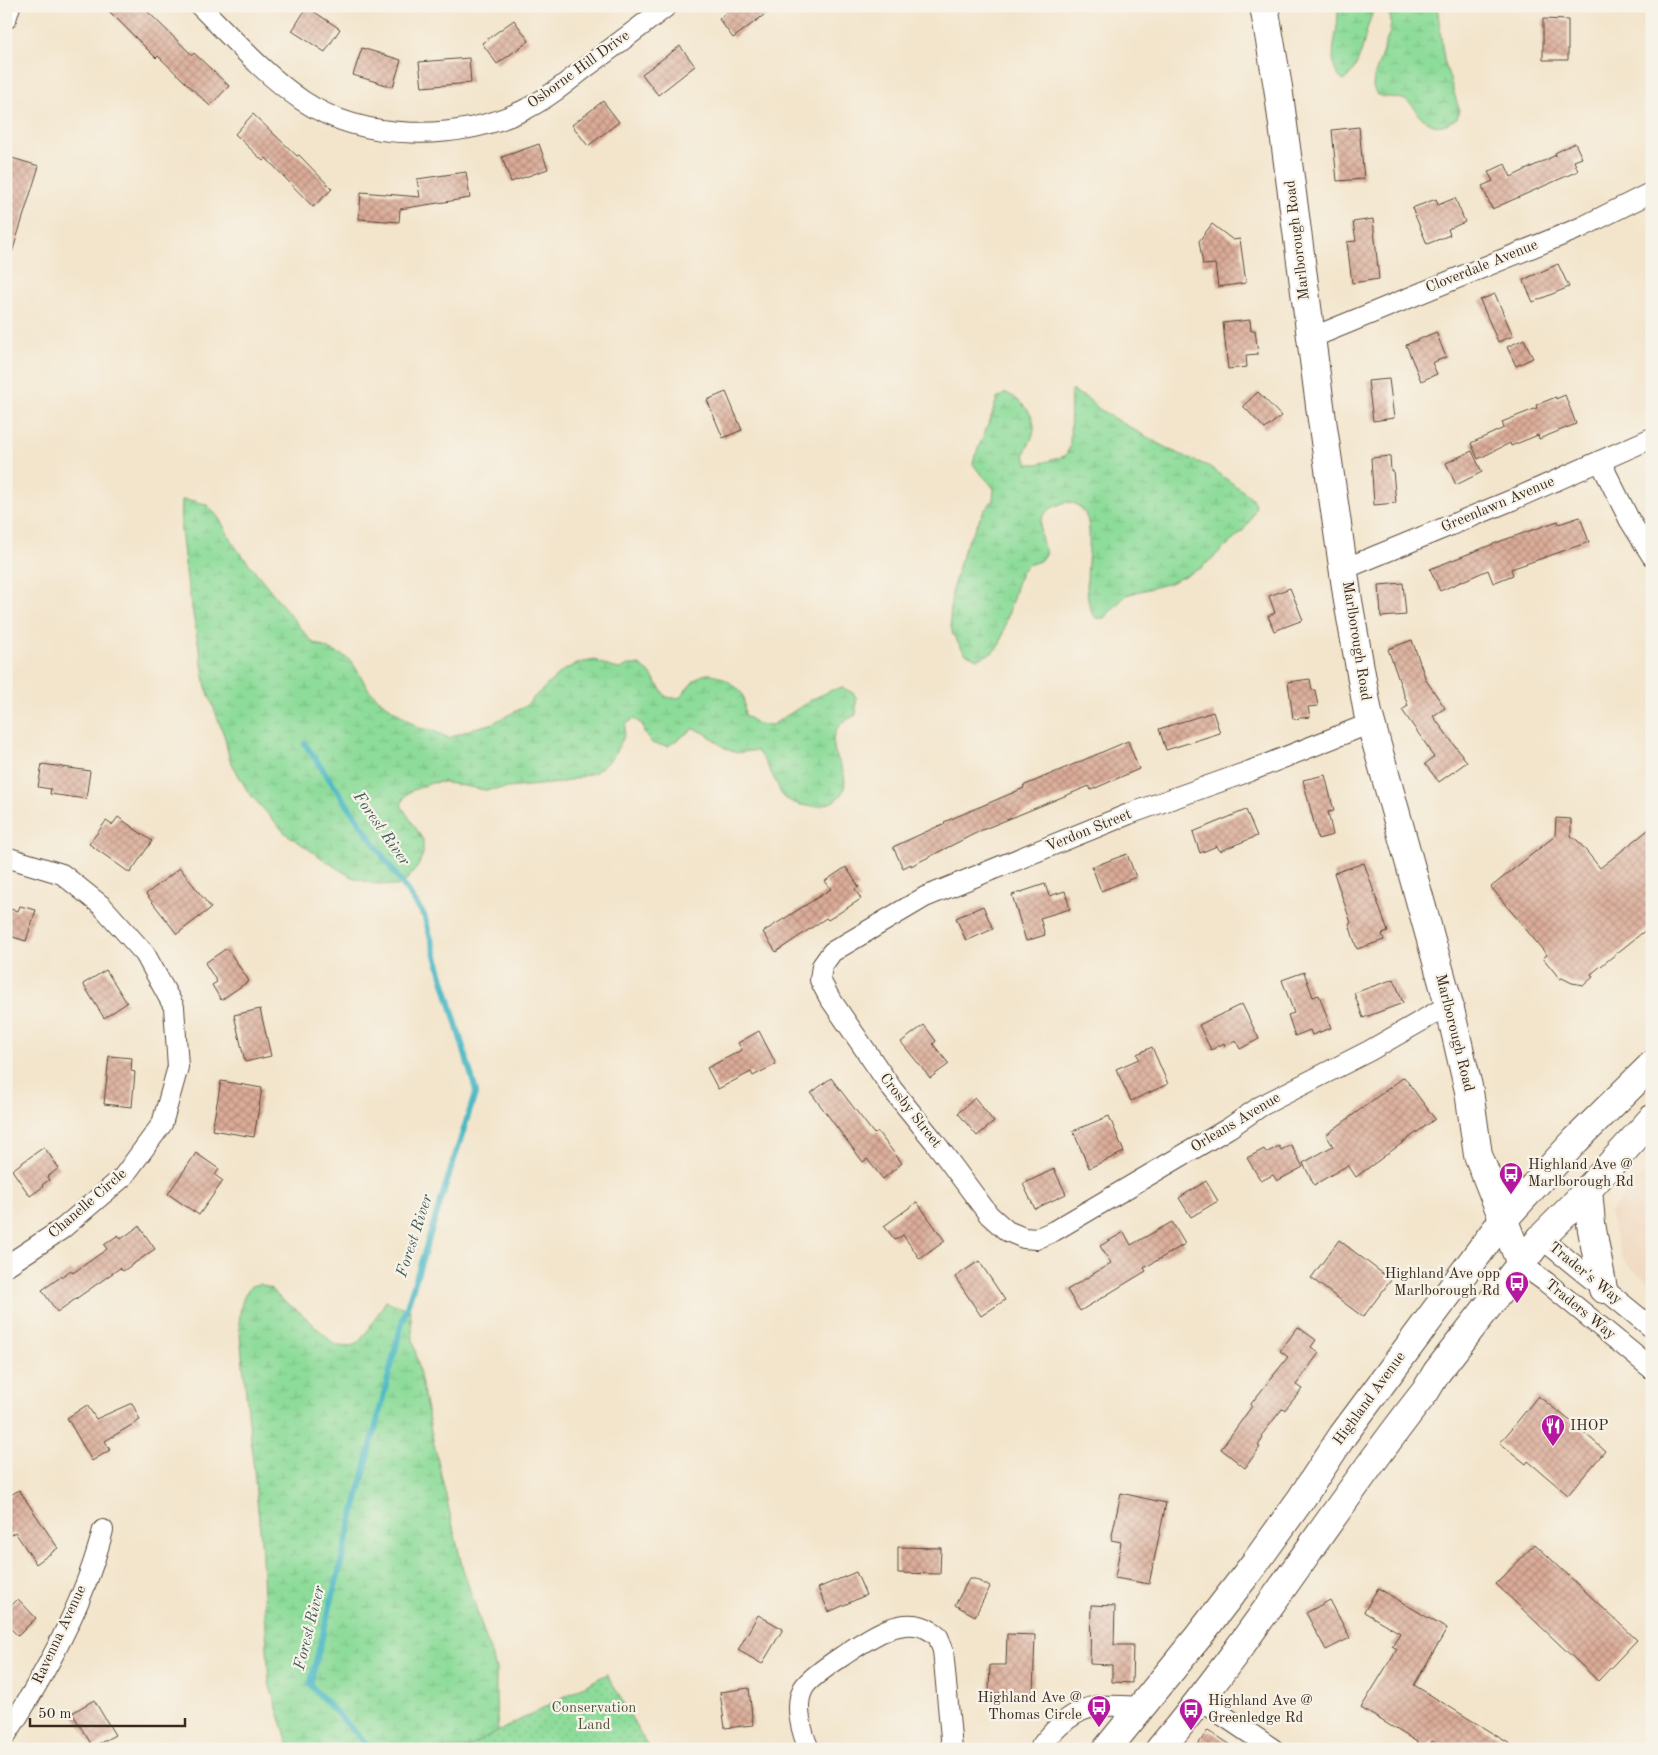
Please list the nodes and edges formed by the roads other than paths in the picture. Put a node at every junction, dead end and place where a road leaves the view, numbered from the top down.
1 (10, 6) edge
2 (200, 6) edge
3 (667, 6) edge
4 (1264, 6) edge
5 (6, 19) edge
6 (1652, 192) edge
7 (1311, 338) junction
8 (1652, 438) edge
9 (1600, 461) junction
10 (1652, 556) edge
11 (1344, 569) junction
12 (1371, 723) junction
13 (6, 857) edge
14 (822, 966) joint
15 (1449, 1005) junction
16 (1652, 1065) edge
17 (1652, 1119) edge
18 (1588, 1189) junction
19 (1503, 1220) junction
20 (1024, 1238) joint
21 (1541, 1238) junction
22 (1521, 1264) junction
23 (6, 1266) edge
24 (1603, 1289) junction
25 (1652, 1328) edge
26 (1652, 1369) edge
27 (103, 1530) dead end
28 (1200, 1700) junction
29 (1141, 1707) junction
30 (6, 1735) edge
31 (809, 1749) edge
32 (952, 1749) edge
33 (1040, 1749) edge
34 (1107, 1749) edge
35 (1160, 1749) edge
36 (1273, 1749) edge

1 - 5 street
2 - 3 street, Osborne Hill Drive
4 - 7 main road, Marlborough Road
6 - 7 street, Cloverdale Avenue
7 - 11 main road, Marlborough Road
8 - 9 street, Greenlawn Avenue
9 - 10 street
9 - 11 street, Greenlawn Avenue
11 - 12 main road, Marlborough Road
12 - 14 street, Verdon Street
12 - 15 main road, Marlborough Road
13 - 23 street, Chanelle Circle
14 - 20 street, Crosby Street
15 - 19 main road, Marlborough Road
15 - 20 street, Orleans Avenue
16 - 19 main road, Highland Avenue
17 - 18 main road
18 - 21 main road
18 - 24 main road
19 - 21 main road
19 - 22 main road
19 - 29 main road, Highland Avenue
21 - 22 main road
21 - 24 street, Trader's Way
22 - 26 street, Traders Way
22 - 28 main road
24 - 25 street, Trader's Way
27 - 30 street, Ravenna Avenue
28 - 35 main road
28 - 36 street
29 - 33 street
29 - 34 main road, Highland Avenue
31 - 32 street

